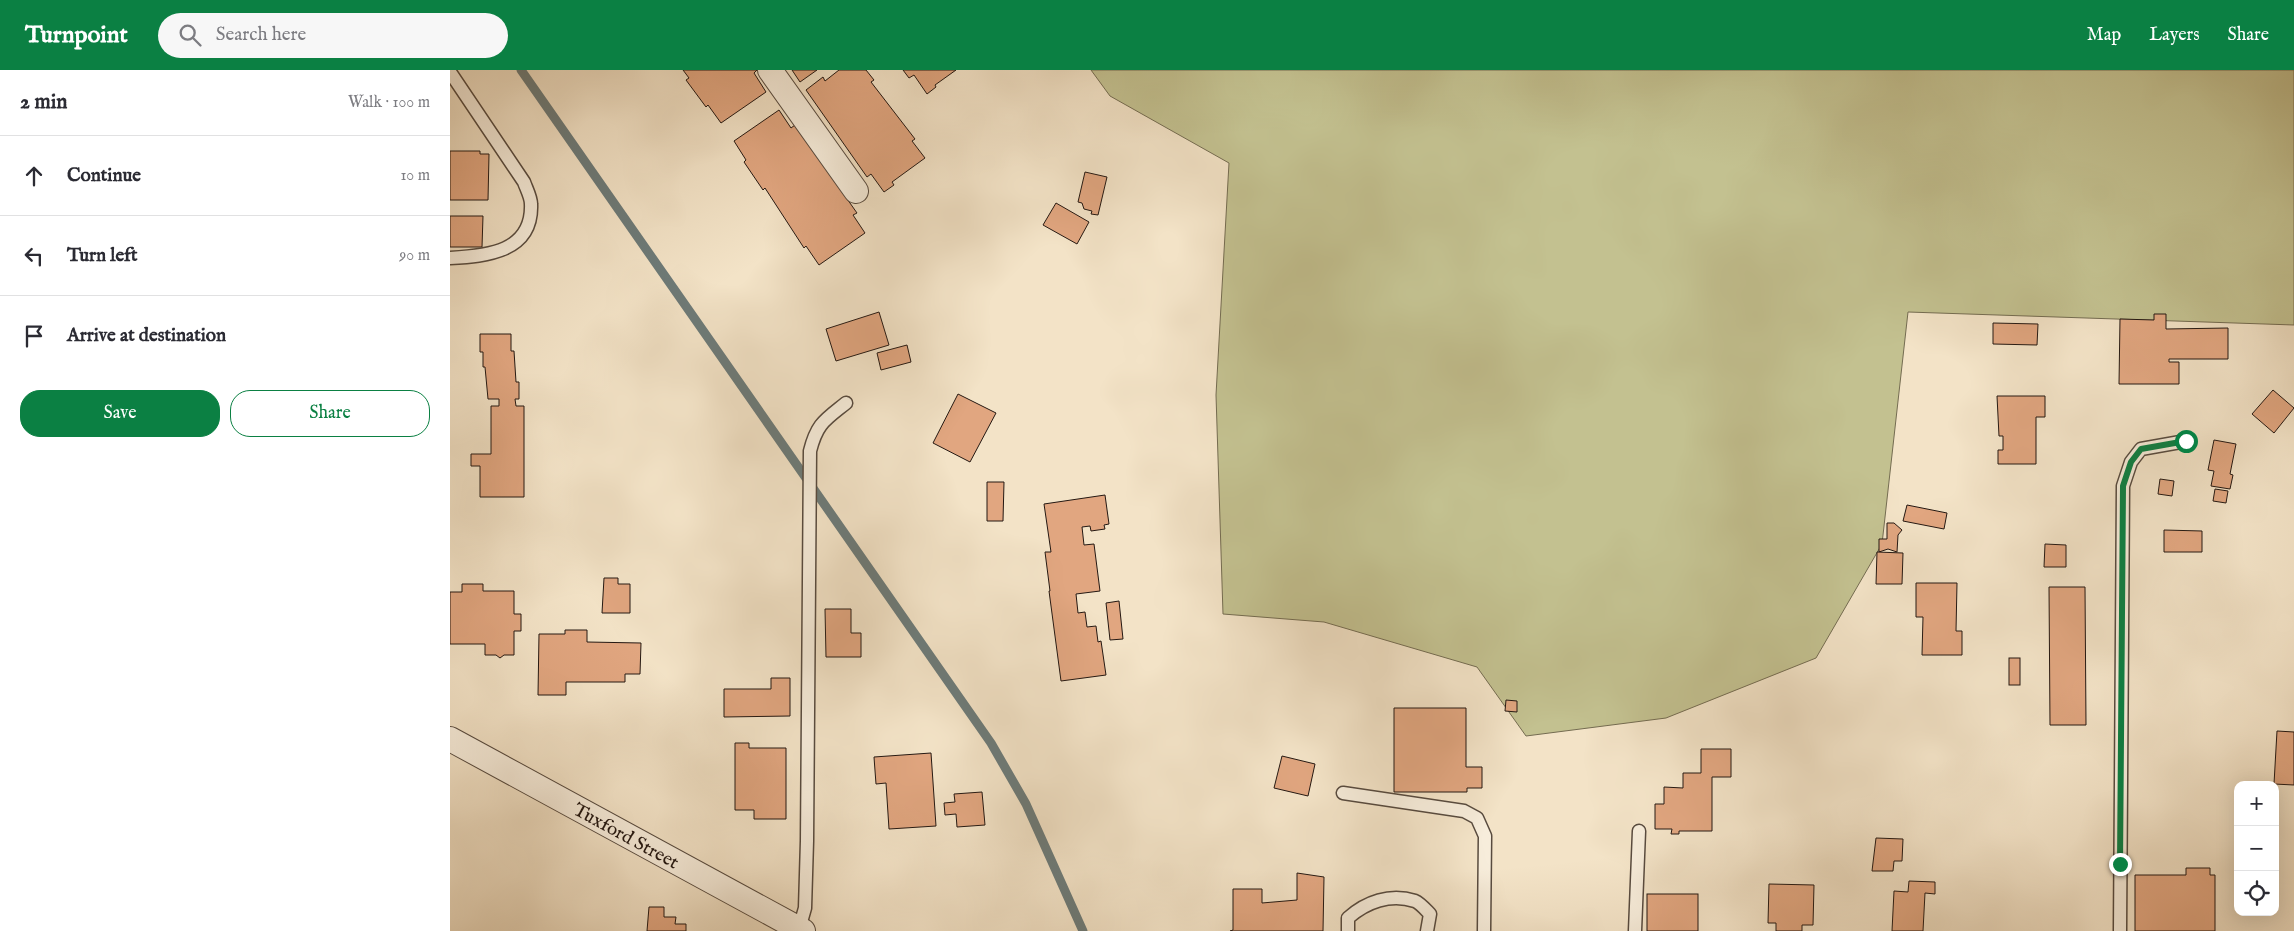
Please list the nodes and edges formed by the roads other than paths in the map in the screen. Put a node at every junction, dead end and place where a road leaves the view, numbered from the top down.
1 (770, 70) edge
2 (450, 72) edge
3 (856, 191) dead end
4 (450, 258) edge
5 (846, 403) dead end
6 (2186, 441) dead end
7 (450, 739) edge
8 (1343, 793) dead end
9 (1639, 831) dead end
10 (801, 930) edge
11 (1348, 931) edge
12 (1427, 931) edge
13 (1484, 931) edge
14 (1635, 931) edge
15 (2120, 931) edge

1 - 3 street
2 - 4 lane
5 - 10 lane
6 - 15 lane
7 - 10 street, Tuxford Street
8 - 13 lane
9 - 14 lane
11 - 12 lane

